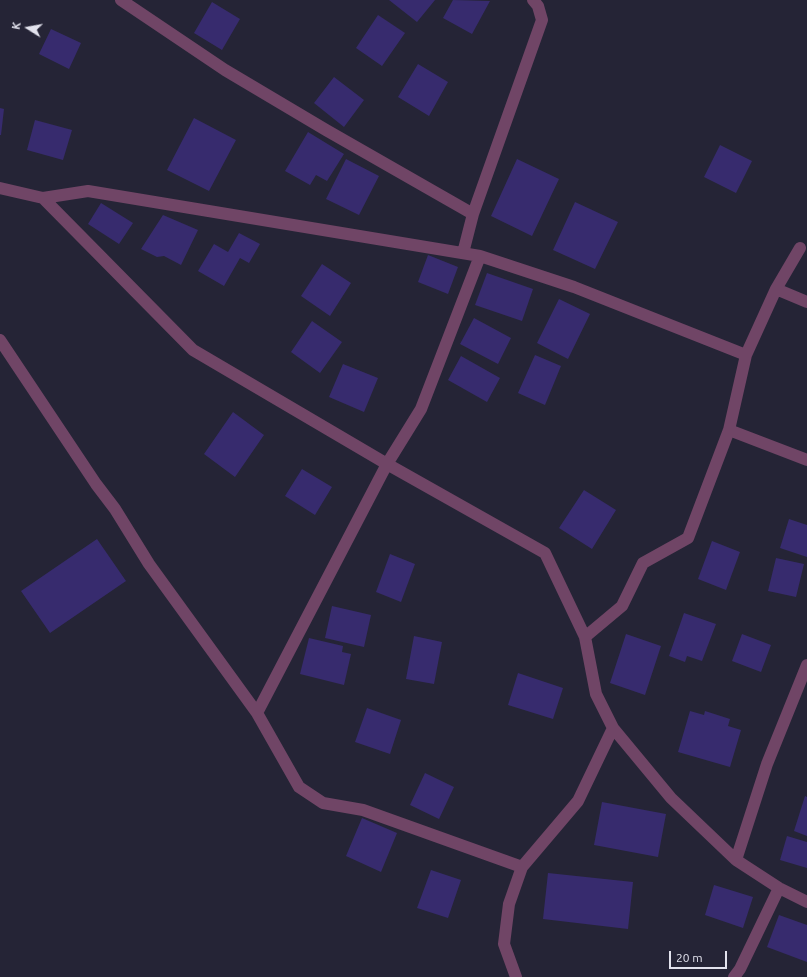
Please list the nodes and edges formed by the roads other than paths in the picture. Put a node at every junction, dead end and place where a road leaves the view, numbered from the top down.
1 (121, 0) edge
2 (533, 0) edge
3 (0, 188) edge
4 (43, 198) junction
5 (473, 214) junction
6 (800, 248) dead end
7 (463, 254) junction
8 (480, 256) junction
9 (776, 289) junction
10 (807, 302) edge
11 (0, 340) edge
12 (746, 355) junction
13 (729, 430) junction
14 (807, 460) edge
15 (387, 464) junction
16 (586, 637) junction
17 (807, 665) edge
18 (257, 713) junction
19 (613, 728) junction
20 (736, 860) junction
21 (522, 867) junction
22 (779, 888) junction
23 (807, 902) edge
24 (516, 977) edge
25 (734, 977) edge

1 - 5 street
2 - 5 street
3 - 4 street
4 - 7 street
4 - 15 street
5 - 7 street
6 - 9 street
7 - 8 street
8 - 12 street
8 - 15 street
9 - 10 street
9 - 12 street
11 - 18 street
12 - 13 street
13 - 14 street
13 - 16 street
15 - 16 street
15 - 18 street
16 - 19 street
17 - 20 street
18 - 21 street
19 - 20 street
19 - 21 street
20 - 22 street
21 - 24 street
22 - 23 street
22 - 25 street

